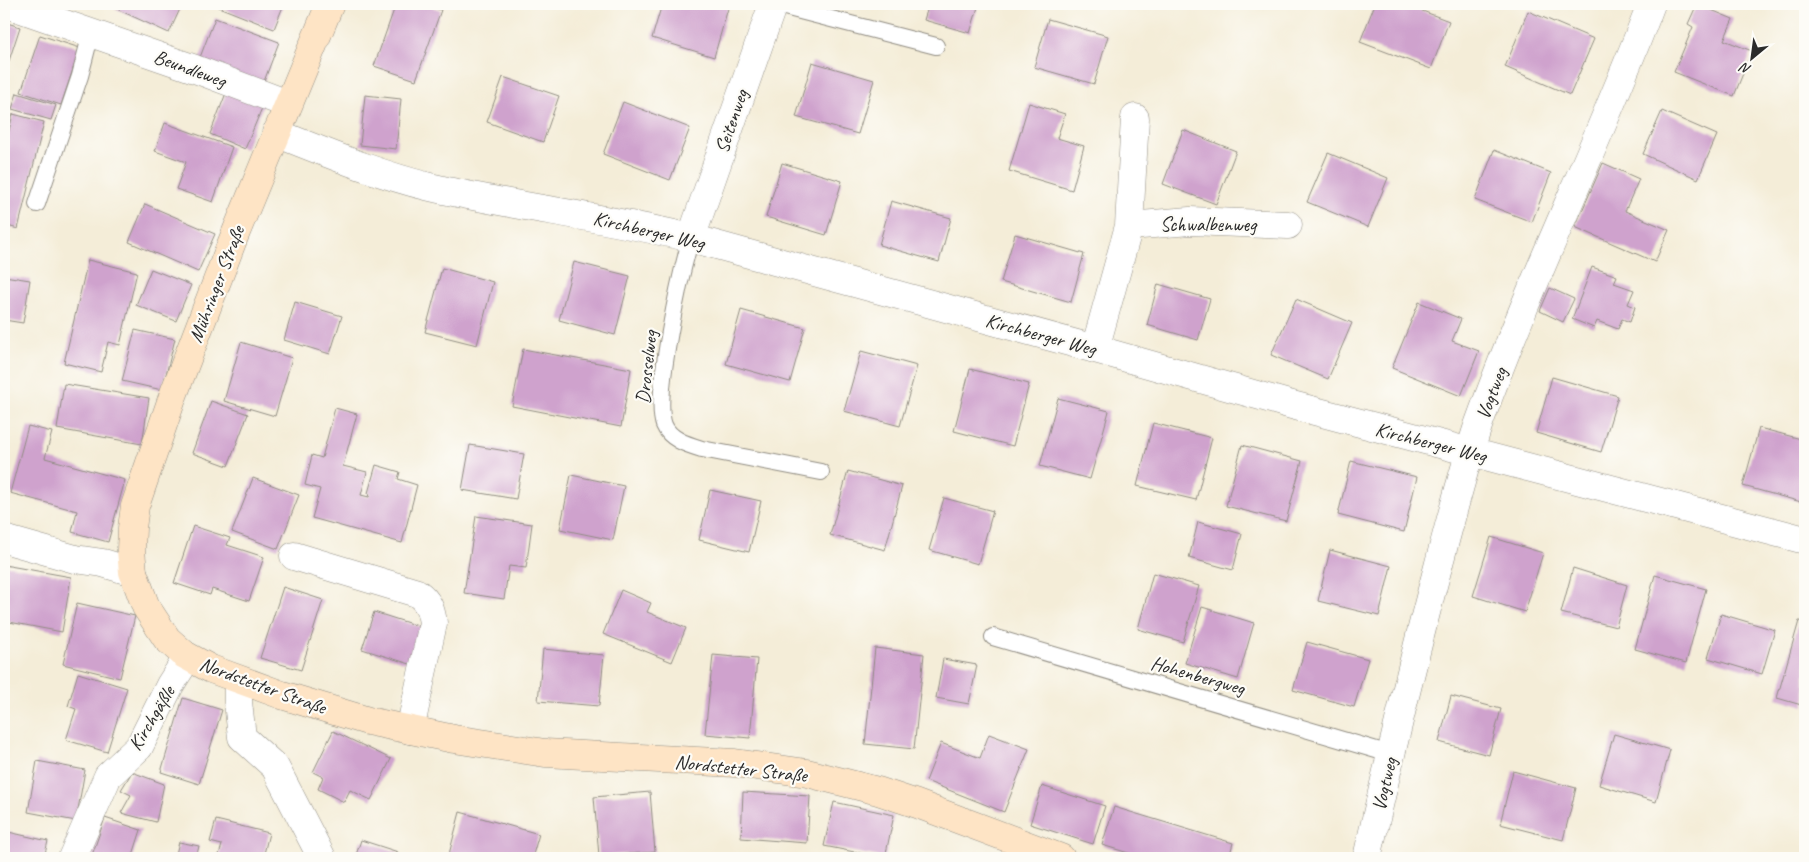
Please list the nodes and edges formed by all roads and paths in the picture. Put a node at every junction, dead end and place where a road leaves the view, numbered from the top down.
1 (7, 4) edge
2 (330, 4) edge
3 (773, 4) edge
4 (1651, 4) edge
5 (91, 33) junction
6 (936, 46) dead end
7 (288, 104) junction
8 (1136, 118) dead end
9 (276, 133) junction
10 (37, 204) dead end
11 (1288, 225) dead end
12 (1128, 226) junction
13 (691, 238) junction
14 (1095, 348) junction
15 (1470, 452) junction
16 (821, 472) dead end
17 (4, 539) edge
18 (1805, 540) edge
19 (294, 556) dead end
20 (134, 572) junction
21 (993, 637) dead end
22 (185, 655) junction
23 (238, 680) junction
24 (410, 730) junction
25 (1390, 754) junction
26 (72, 858) edge
27 (322, 858) edge
28 (1060, 858) edge
29 (1367, 858) edge

1 - 5 street, Beundleweg
2 - 7 street, Mühringer Straße
3 - 6 lane, Seitenweg
3 - 13 street, Seitenweg
4 - 15 street, Vogtweg
5 - 7 street, Beundleweg
5 - 10 lane
7 - 9 street, Mühringer Straße
8 - 12 street
9 - 13 street, Kirchberger Weg
9 - 20 street, Mühringer Straße
11 - 12 street, Schwalbenweg
12 - 14 street
13 - 14 street, Kirchberger Weg
13 - 16 lane, Drosselweg
14 - 15 street, Kirchberger Weg
15 - 18 street, Kirchberger Weg
15 - 25 street, Vogtweg
17 - 20 street
19 - 24 street
20 - 22 street, Nordstetter Straße
21 - 25 lane, Hohenbergweg
22 - 23 street, Nordstetter Straße
22 - 26 street, Kirchgäßle
23 - 24 street, Nordstetter Straße
23 - 27 street
24 - 28 street, Nordstetter Straße
25 - 29 street, Vogtweg

